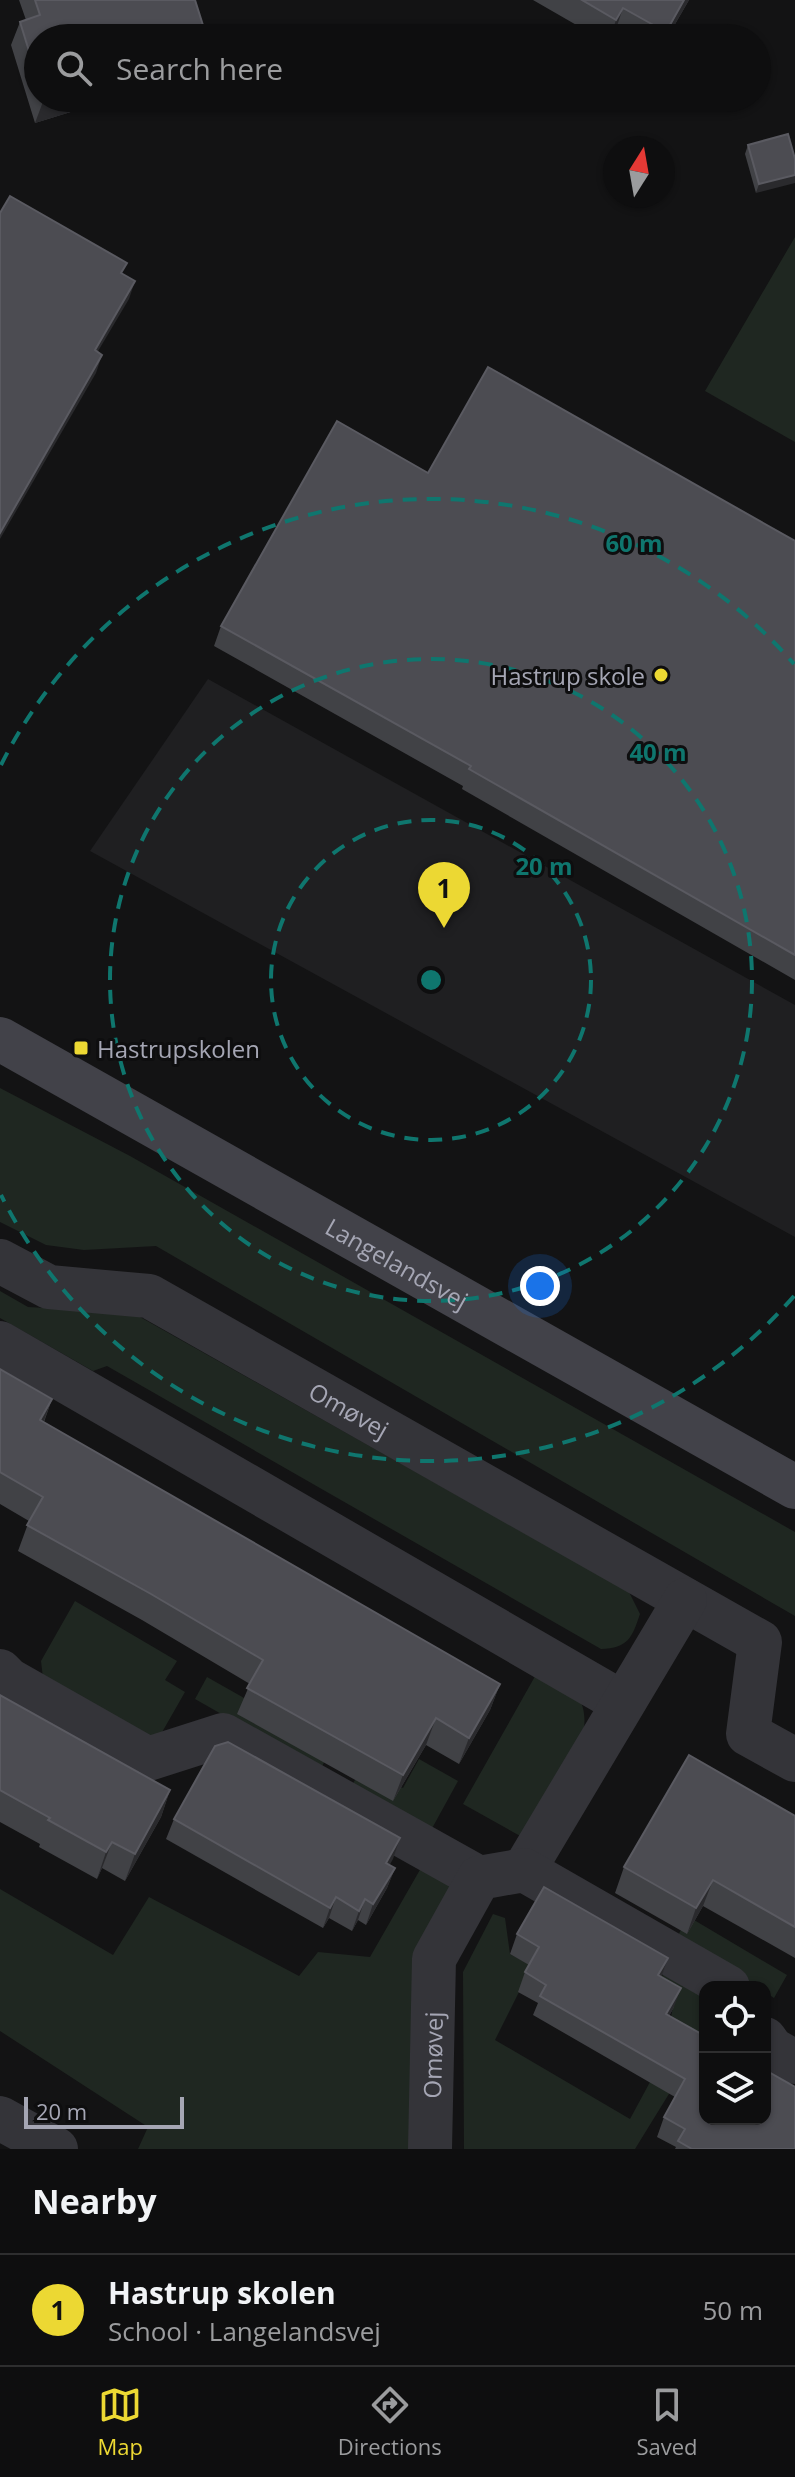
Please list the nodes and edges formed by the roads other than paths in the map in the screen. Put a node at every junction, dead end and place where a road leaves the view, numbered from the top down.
1 (0, 1039) edge
2 (0, 1261) edge
3 (0, 1343) edge
4 (795, 1487) edge
5 (685, 1600) junction
6 (0, 1671) edge
7 (623, 1703) junction
8 (795, 1760) edge
9 (524, 1870) junction
10 (479, 1878) junction
11 (718, 1981) edge
12 (771, 2048) edge
13 (795, 2062) edge
14 (0, 2118) edge
15 (56, 2149) edge
16 (430, 2149) edge

1 - 4 street, Langelandsvej
2 - 5 street, Omøvej
3 - 7 street
5 - 7 street
5 - 8 street, Omøvej
6 - 10 street
7 - 9 street
9 - 10 street
9 - 11 street
10 - 16 street, Omøvej
12 - 13 street
14 - 15 street

